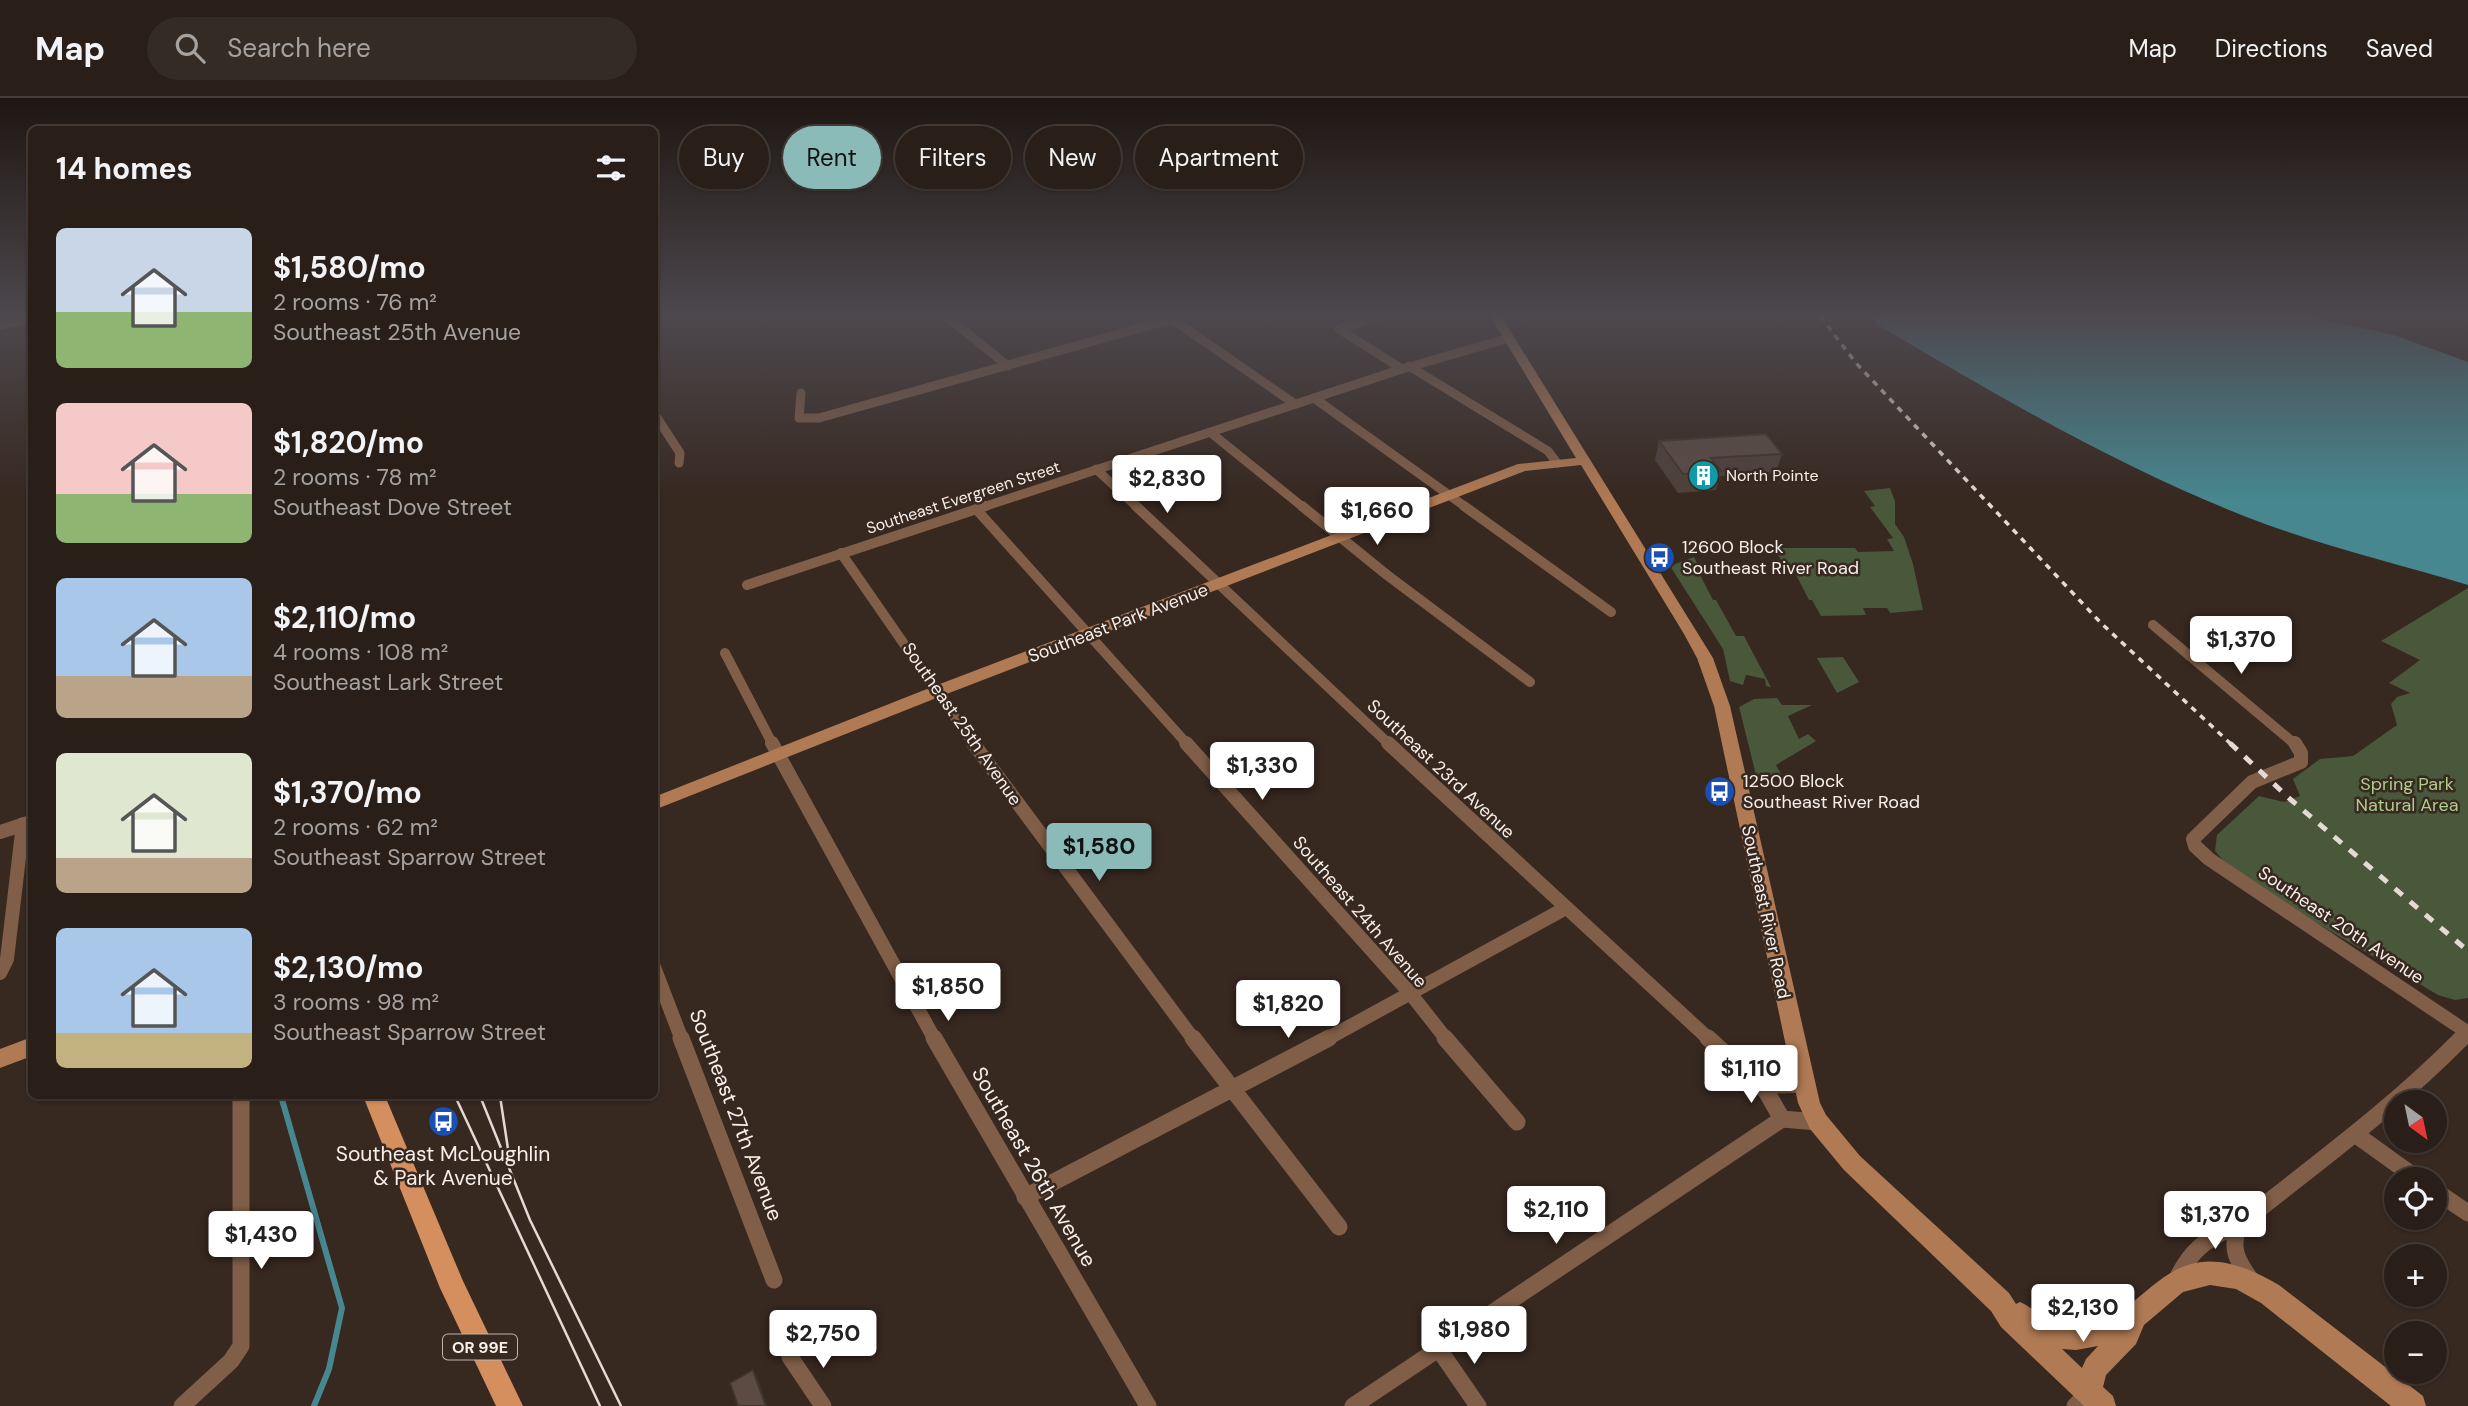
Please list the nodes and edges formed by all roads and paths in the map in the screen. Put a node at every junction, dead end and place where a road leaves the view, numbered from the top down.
1 (967, 377) edge
2 (1256, 377) edge
3 (1378, 377) edge
4 (1421, 377) edge
5 (1533, 377) edge
6 (801, 393) dead end
7 (1314, 398) junction
8 (1295, 404) junction
9 (659, 428) edge
10 (1210, 432) junction
11 (1586, 461) junction
12 (679, 463) dead end
13 (1557, 463) junction
14 (1096, 469) junction
15 (1450, 496) junction
16 (975, 509) junction
17 (1341, 538) junction
18 (841, 553) junction
19 (1219, 584) junction
20 (747, 585) dead end
21 (1611, 612) dead end
22 (2153, 625) dead end
23 (1089, 634) junction
24 (725, 653) dead end
25 (1530, 682) dead end
26 (938, 691) junction
27 (2301, 752) joint
28 (778, 754) junction
29 (658, 802) edge
30 (27, 823) edge
31 (0, 832) edge
32 (1564, 909) junction
33 (0, 973) edge
34 (658, 977) edge
35 (1410, 993) junction
36 (2468, 1032) edge
37 (28, 1048) edge
38 (0, 1059) edge
39 (1805, 1084) junction
40 (1230, 1088) junction
41 (1766, 1091) junction
42 (241, 1099) edge
43 (375, 1099) edge
44 (1782, 1119) junction
45 (1517, 1122) dead end
46 (1818, 1122) junction
47 (2354, 1134) junction
48 (2401, 1167) edge
49 (1025, 1197) junction
50 (2447, 1199) edge
51 (2468, 1213) edge
52 (2240, 1224) junction
53 (1339, 1227) dead end
54 (774, 1280) dead end
55 (2175, 1282) junction
56 (2254, 1283) junction
57 (2000, 1302) junction
58 (2134, 1317) junction
59 (1438, 1348) junction
60 (790, 1357) dead end
61 (2088, 1402) edge
62 (181, 1406) edge
63 (510, 1406) edge
64 (823, 1406) edge
65 (1148, 1406) edge
66 (1353, 1406) edge
67 (1478, 1406) edge
68 (2413, 1406) edge

1 - 6 street
2 - 8 street
3 - 7 street, Southeast Evergreen Street
4 - 13 street
5 - 11 street, Southeast River Road
7 - 8 street, Southeast Evergreen Street
7 - 15 street
8 - 10 street, Southeast Evergreen Street
9 - 12 street
10 - 14 street, Southeast Evergreen Street
10 - 17 street
11 - 13 street, Southeast Park Avenue
11 - 39 street, Southeast River Road
13 - 15 street, Southeast Park Avenue
14 - 16 street, Southeast Evergreen Street
14 - 19 street, Southeast 23rd Avenue
15 - 17 street, Southeast Park Avenue
15 - 21 street
16 - 18 street, Southeast Evergreen Street
16 - 23 street, Southeast 24th Avenue
17 - 19 street, Southeast Park Avenue
17 - 25 street
18 - 20 street, Southeast Evergreen Street
18 - 26 street, Southeast 25th Avenue
19 - 23 street, Southeast Park Avenue
19 - 32 street, Southeast 23rd Avenue
22 - 27 street
23 - 26 street, Southeast Park Avenue
23 - 35 street, Southeast 24th Avenue
24 - 28 street, Southeast 26th Avenue
26 - 28 street, Southeast Park Avenue
26 - 40 street, Southeast 25th Avenue
27 - 36 street, Southeast 20th Avenue
28 - 29 street, Southeast Park Avenue
28 - 49 street, Southeast 26th Avenue
30 - 31 street
30 - 33 street
32 - 35 street
32 - 41 street, Southeast 23rd Avenue
34 - 54 street, Southeast 27th Avenue
35 - 40 street
35 - 45 street, Southeast 24th Avenue
36 - 47 street
37 - 38 street
39 - 41 street
39 - 46 street, Southeast River Road
40 - 49 street
40 - 53 street, Southeast 25th Avenue
41 - 44 street
42 - 62 street
43 - 63 main road, OR 99E
44 - 46 street
44 - 59 street
46 - 57 street, Southeast River Road
47 - 48 street
47 - 52 street
49 - 65 street, Southeast 26th Avenue
50 - 51 street
52 - 55 street
52 - 56 street
55 - 56 street
55 - 58 street
56 - 68 street
57 - 58 street
57 - 61 street, Southeast River Road
58 - 61 street
59 - 66 street
59 - 67 street
60 - 64 street

